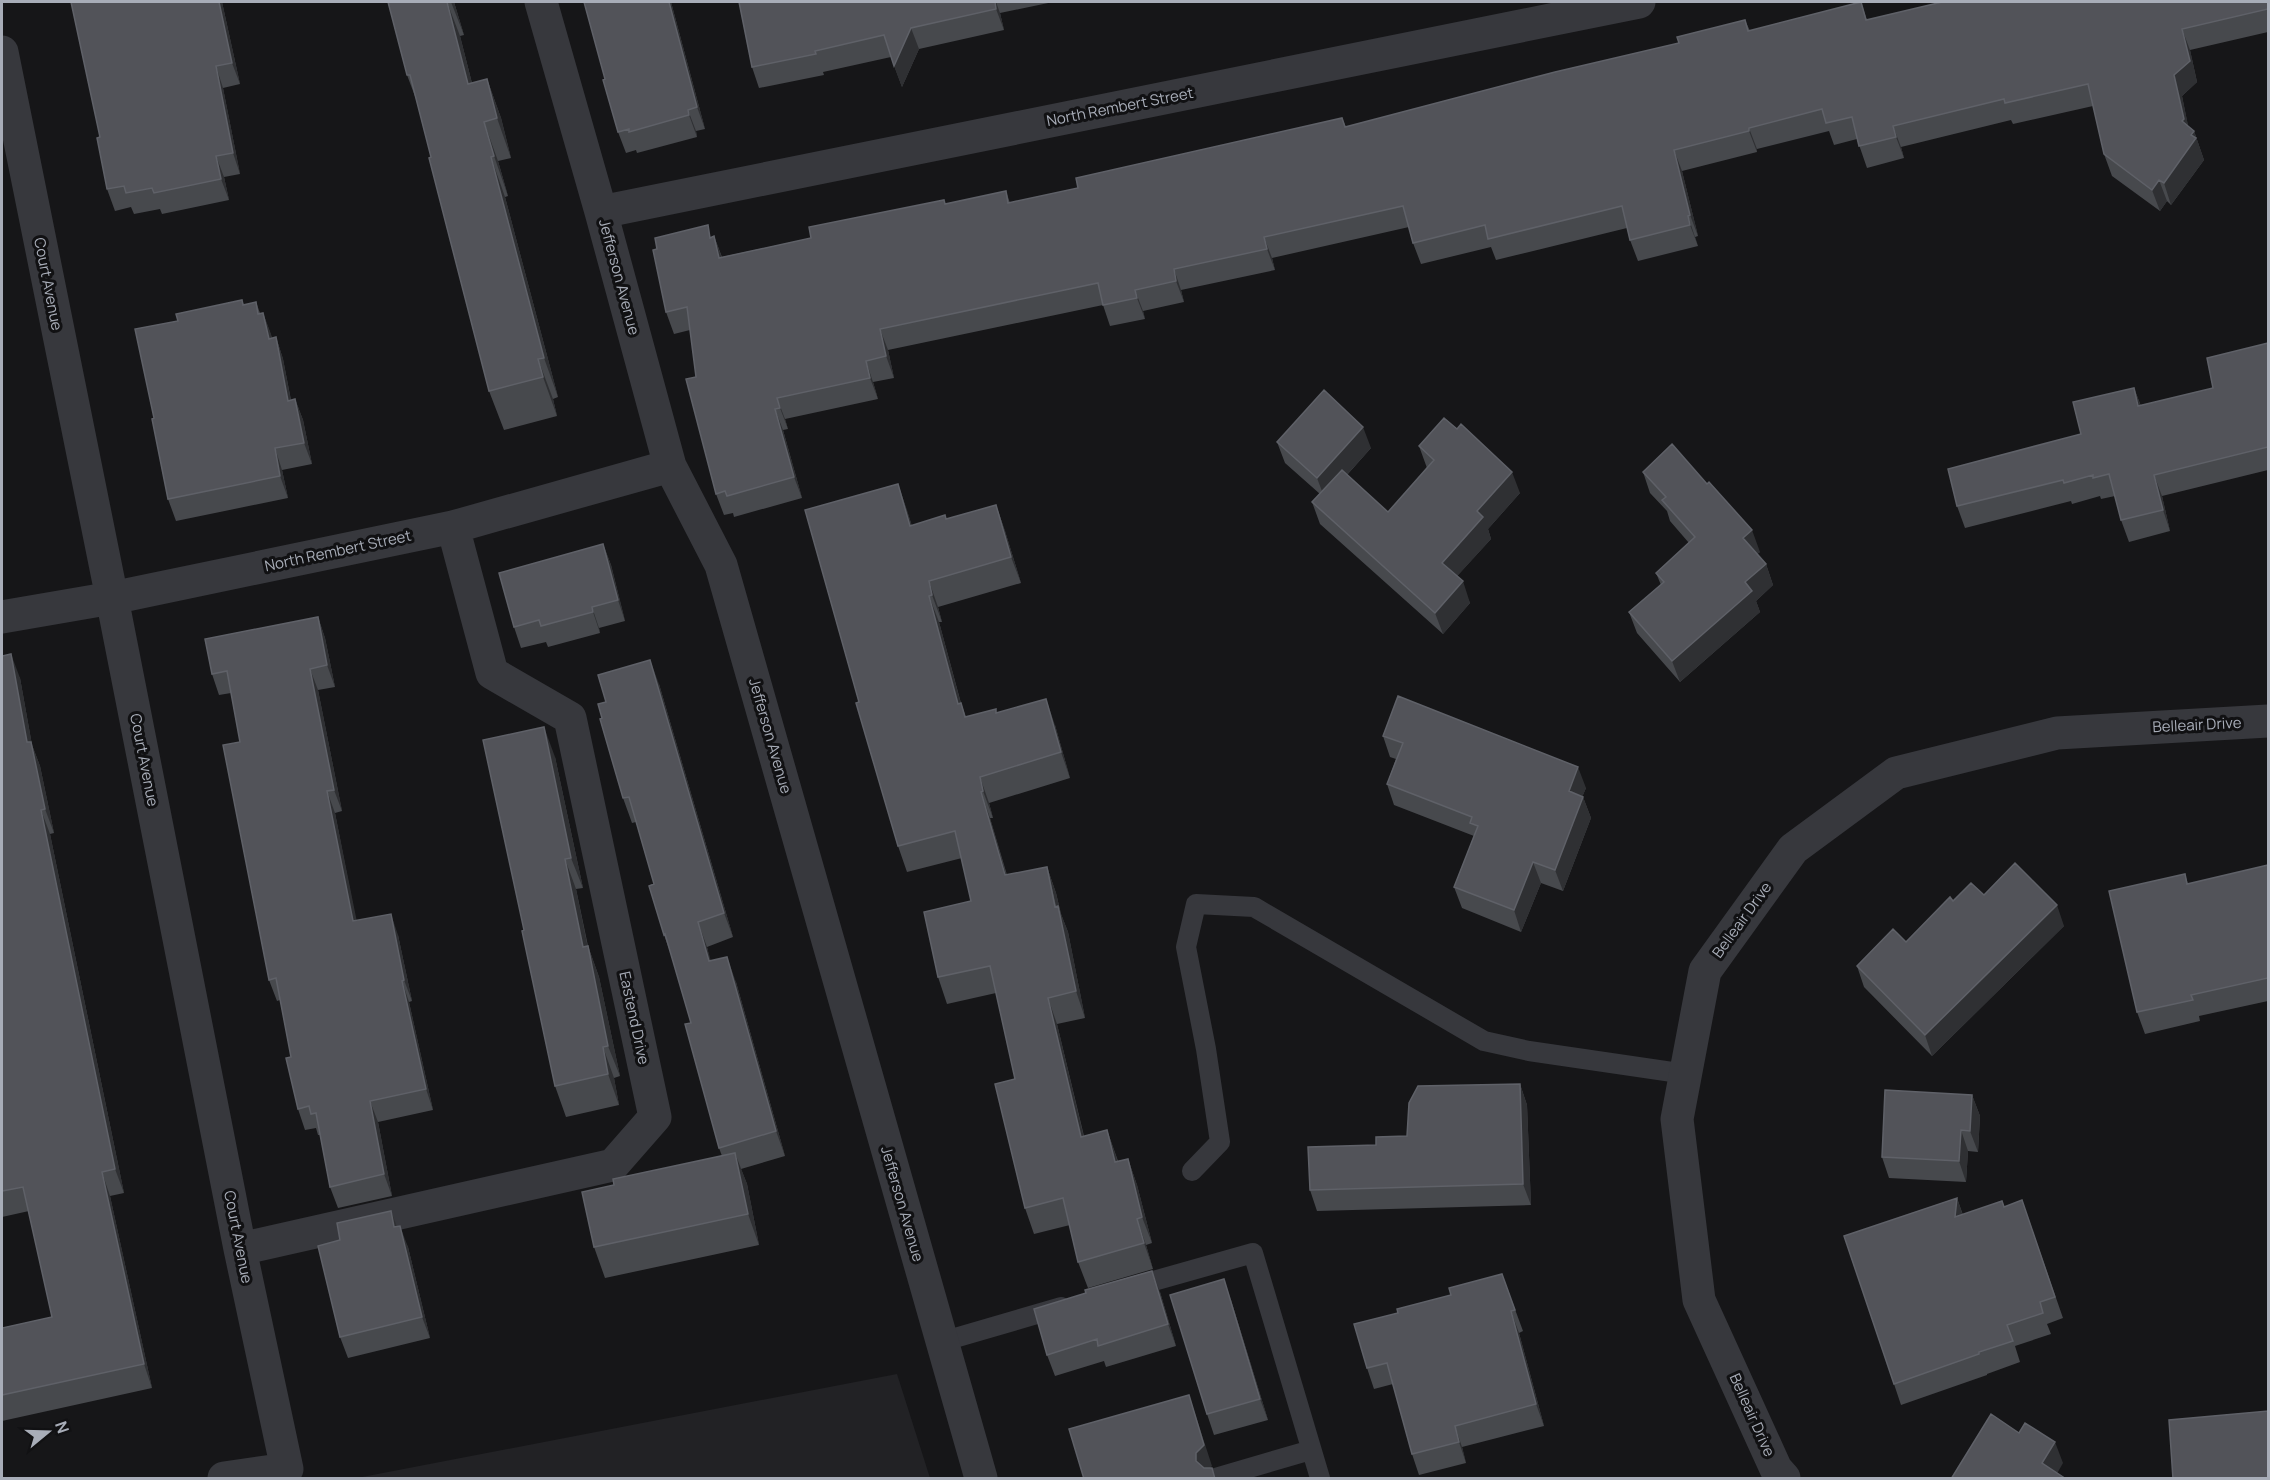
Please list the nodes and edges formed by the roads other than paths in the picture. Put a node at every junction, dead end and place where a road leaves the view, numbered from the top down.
1 (541, 2) edge
2 (1639, 2) edge
3 (2, 52) edge
4 (601, 212) junction
5 (670, 466) junction
6 (453, 527) junction
7 (112, 598) junction
8 (2, 617) edge
9 (2268, 721) edge
10 (1686, 1074) junction
11 (1192, 1171) dead end
12 (240, 1249) junction
13 (1116, 1292) edge
14 (1082, 1301) edge
15 (941, 1342) junction
16 (1311, 1450) junction
17 (289, 1474) edge
18 (224, 1479) edge
19 (981, 1479) edge
20 (1215, 1479) edge
21 (1320, 1479) edge
22 (1784, 1479) edge

1 - 4 street, Jefferson Avenue
2 - 4 street, North Rembert Street
3 - 7 street, Court Avenue
4 - 5 street, Jefferson Avenue
5 - 6 street, North Rembert Street
5 - 15 street, Jefferson Avenue
6 - 7 street, North Rembert Street
6 - 12 street, Eastend Drive
7 - 8 street, North Rembert Street
7 - 12 street, Court Avenue
9 - 10 street, Belleair Drive
10 - 11 lane
10 - 22 street, Belleair Drive
12 - 17 street, Court Avenue
13 - 16 lane
14 - 15 lane
15 - 19 street, Jefferson Avenue
16 - 20 lane
16 - 21 lane
17 - 18 street

